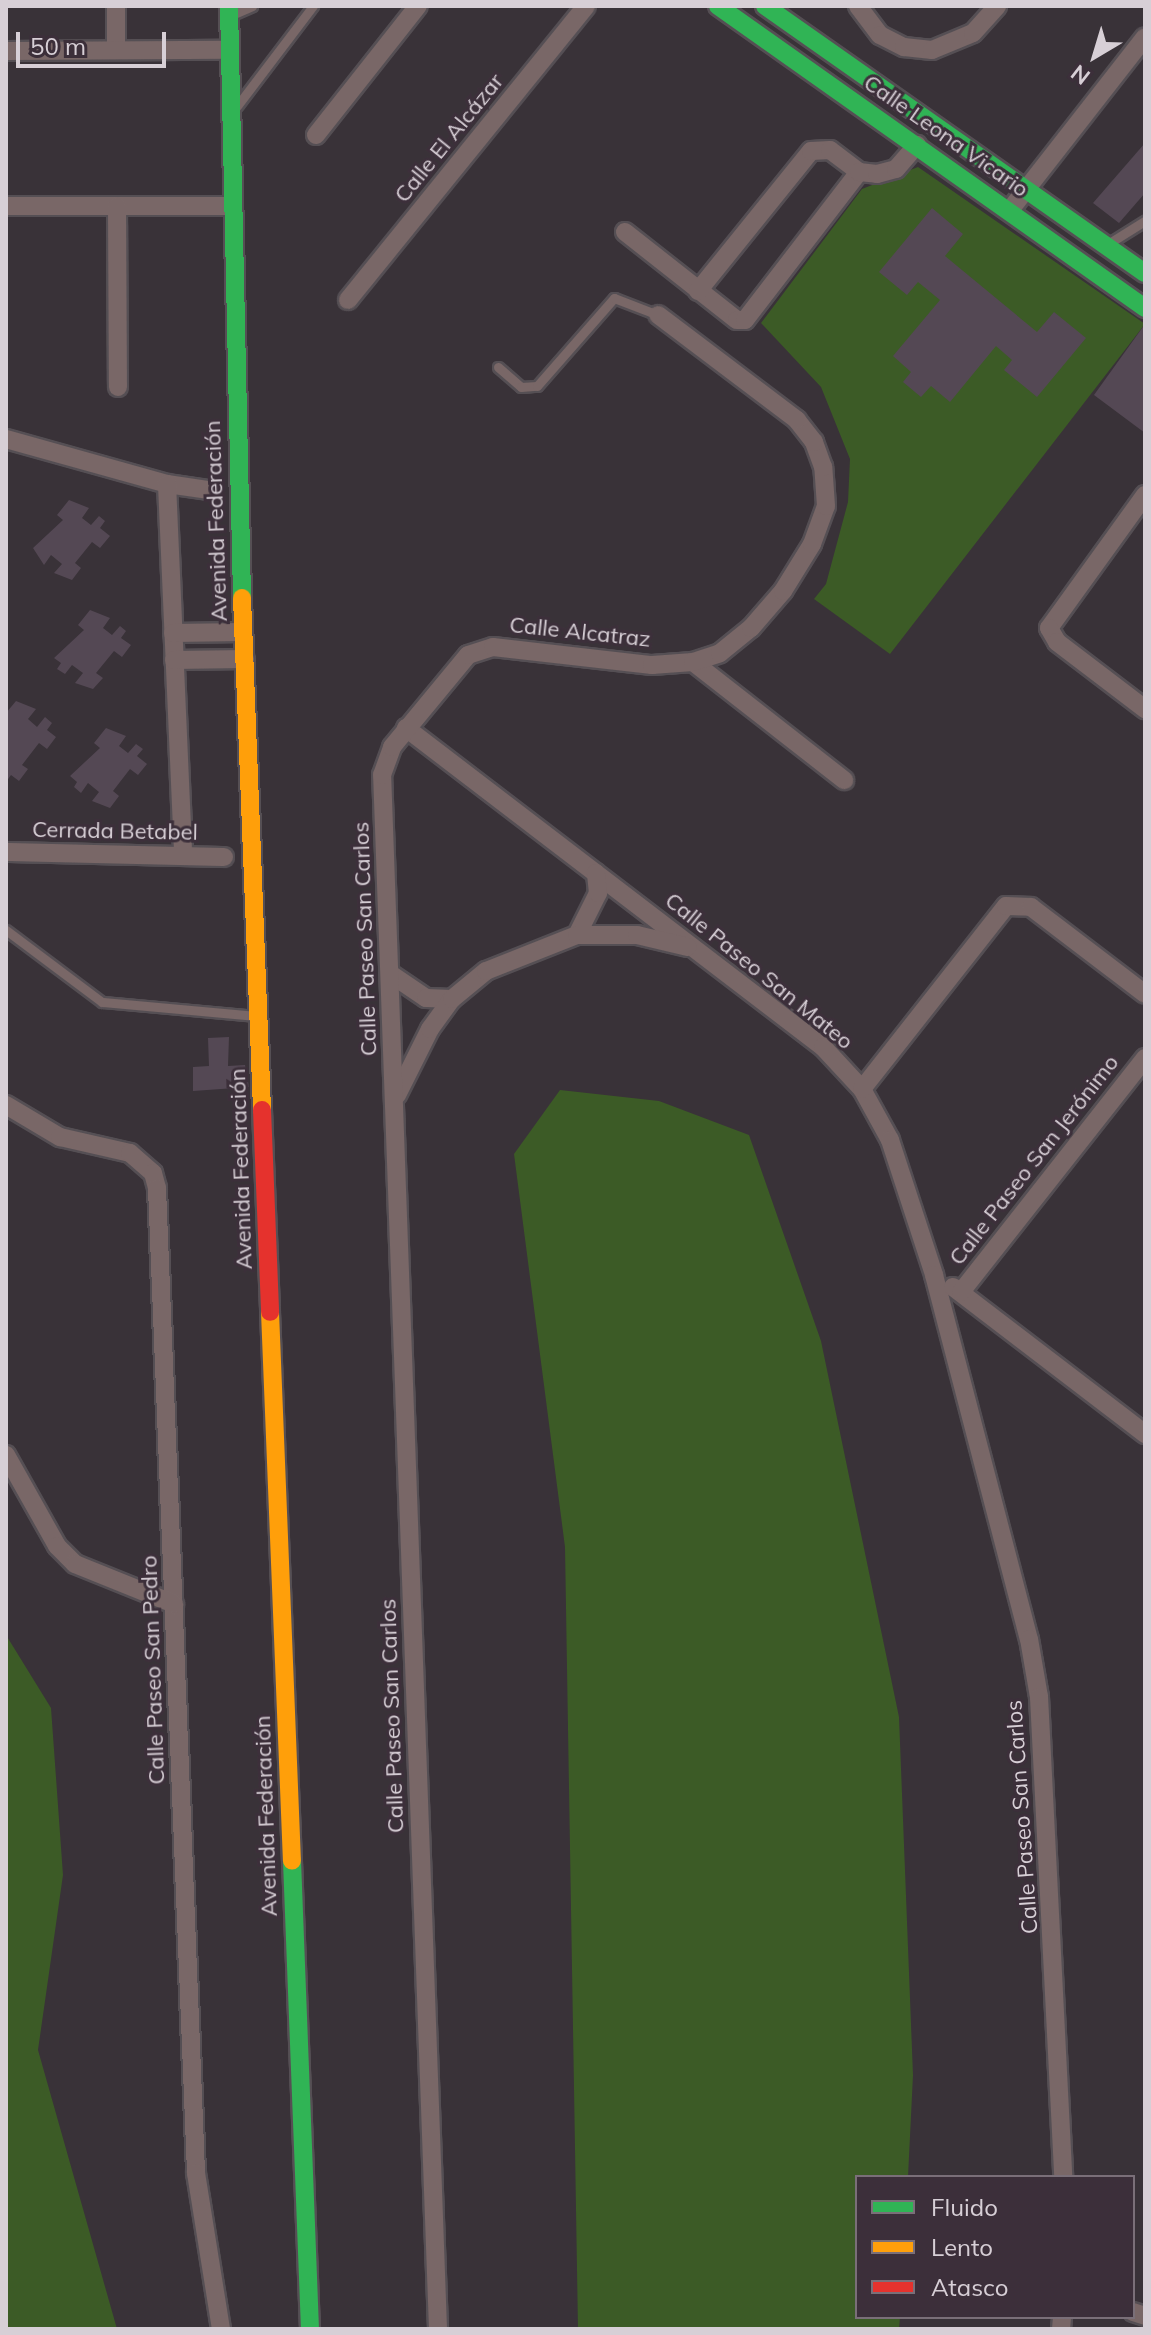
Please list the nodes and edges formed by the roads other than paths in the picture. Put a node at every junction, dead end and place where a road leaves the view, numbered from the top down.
1 (116, 6) edge
2 (252, 6) edge
3 (313, 6) edge
4 (418, 6) edge
5 (586, 6) edge
6 (718, 6) edge
7 (759, 6) edge
8 (765, 6) edge
9 (800, 6) edge
10 (858, 6) edge
11 (997, 6) edge
12 (229, 11) edge
13 (788, 22) junction
14 (746, 26) junction
15 (1145, 37) edge
16 (771, 43) junction
17 (116, 47) junction
18 (229, 50) junction
19 (6, 51) edge
20 (230, 115) junction
21 (316, 135) dead end
22 (917, 145) junction
23 (859, 172) junction
24 (1027, 186) junction
25 (6, 206) edge
26 (117, 206) junction
27 (231, 206) junction
28 (1010, 210) junction
29 (1145, 221) edge
30 (625, 232) dead end
31 (1106, 245) junction
32 (1145, 273) edge
33 (698, 291) junction
34 (348, 300) dead end
35 (1145, 308) edge
36 (658, 315) joint
37 (498, 367) dead end
38 (118, 387) dead end
39 (6, 439) edge
40 (167, 484) junction
41 (208, 490) dead end
42 (1145, 495) edge
43 (243, 632) junction
44 (173, 633) junction
45 (245, 659) junction
46 (174, 660) junction
47 (693, 662) junction
48 (1145, 709) edge
49 (406, 728) junction
50 (382, 775) joint
51 (844, 780) dead end
52 (6, 852) edge
53 (183, 856) junction
54 (224, 857) dead end
55 (596, 873) junction
56 (6, 930) edge
57 (577, 935) junction
58 (695, 948) junction
59 (392, 975) junction
60 (1145, 994) edge
61 (452, 999) junction
62 (259, 1016) junction
63 (1145, 1058) edge
64 (862, 1089) junction
65 (394, 1102) junction
66 (6, 1105) edge
67 (934, 1275) junction
68 (961, 1292) junction
69 (1145, 1434) edge
70 (6, 1455) edge
71 (174, 1604) junction
72 (1063, 2175) edge
73 (221, 2329) edge
74 (310, 2329) edge
75 (438, 2329) edge

1 - 17 street
2 - 12 lane
3 - 20 lane
4 - 21 street
5 - 34 street, Calle El Alcázar
6 - 14 main road, Calle Leona Vicario
7 - 14 street
8 - 13 main road, Calle Leona Vicario
9 - 13 street
10 - 11 street
12 - 18 main road, Avenida Federación
13 - 16 street
13 - 24 main road, Calle Leona Vicario
14 - 16 main road, Calle Leona Vicario
15 - 24 street
16 - 22 main road, Calle Leona Vicario
17 - 18 street
17 - 19 street
18 - 20 main road, Avenida Federación
20 - 27 main road, Avenida Federación
22 - 23 street
22 - 28 main road, Calle Leona Vicario
23 - 33 street
23 - 33 street
24 - 28 street
24 - 31 main road, Calle Leona Vicario
25 - 26 street
26 - 27 street
26 - 38 street
27 - 43 main road, Avenida Federación
28 - 35 main road, Calle Leona Vicario
29 - 31 lane
30 - 33 street
31 - 32 main road, Calle Leona Vicario
36 - 37 lane
36 - 47 street, Calle Alcatraz
39 - 40 street
40 - 41 street
40 - 44 street
42 - 48 street
43 - 44 street
43 - 45 main road, Avenida Federación
44 - 46 street
45 - 46 street
45 - 62 main road, Avenida Federación
46 - 53 street
47 - 49 street, Calle Alcatraz
47 - 51 street
49 - 50 street, Calle Alcatraz
49 - 55 street, Calle Paseo San Mateo
50 - 59 street, Calle Paseo San Carlos
52 - 53 street, Cerrada Betabel
53 - 54 street, Cerrada Betabel
55 - 57 street
55 - 58 street, Calle Paseo San Mateo
56 - 62 lane
57 - 58 street, Calle Paseo San Carlos
57 - 61 street, Calle Paseo San Carlos
58 - 64 street, Calle Paseo San Mateo
59 - 61 street
59 - 65 street, Calle Paseo San Carlos
60 - 64 street
61 - 65 street, Calle Paseo San Carlos
62 - 74 main road, Avenida Federación
63 - 68 street, Calle Paseo San Jerónimo
64 - 67 street, Calle Paseo San Mateo
65 - 75 street, Calle Paseo San Carlos
66 - 71 street, Calle Paseo San Pedro
67 - 68 street
67 - 72 street, Calle Paseo San Carlos
68 - 69 street
70 - 71 street
71 - 73 street, Calle Paseo San Pedro

